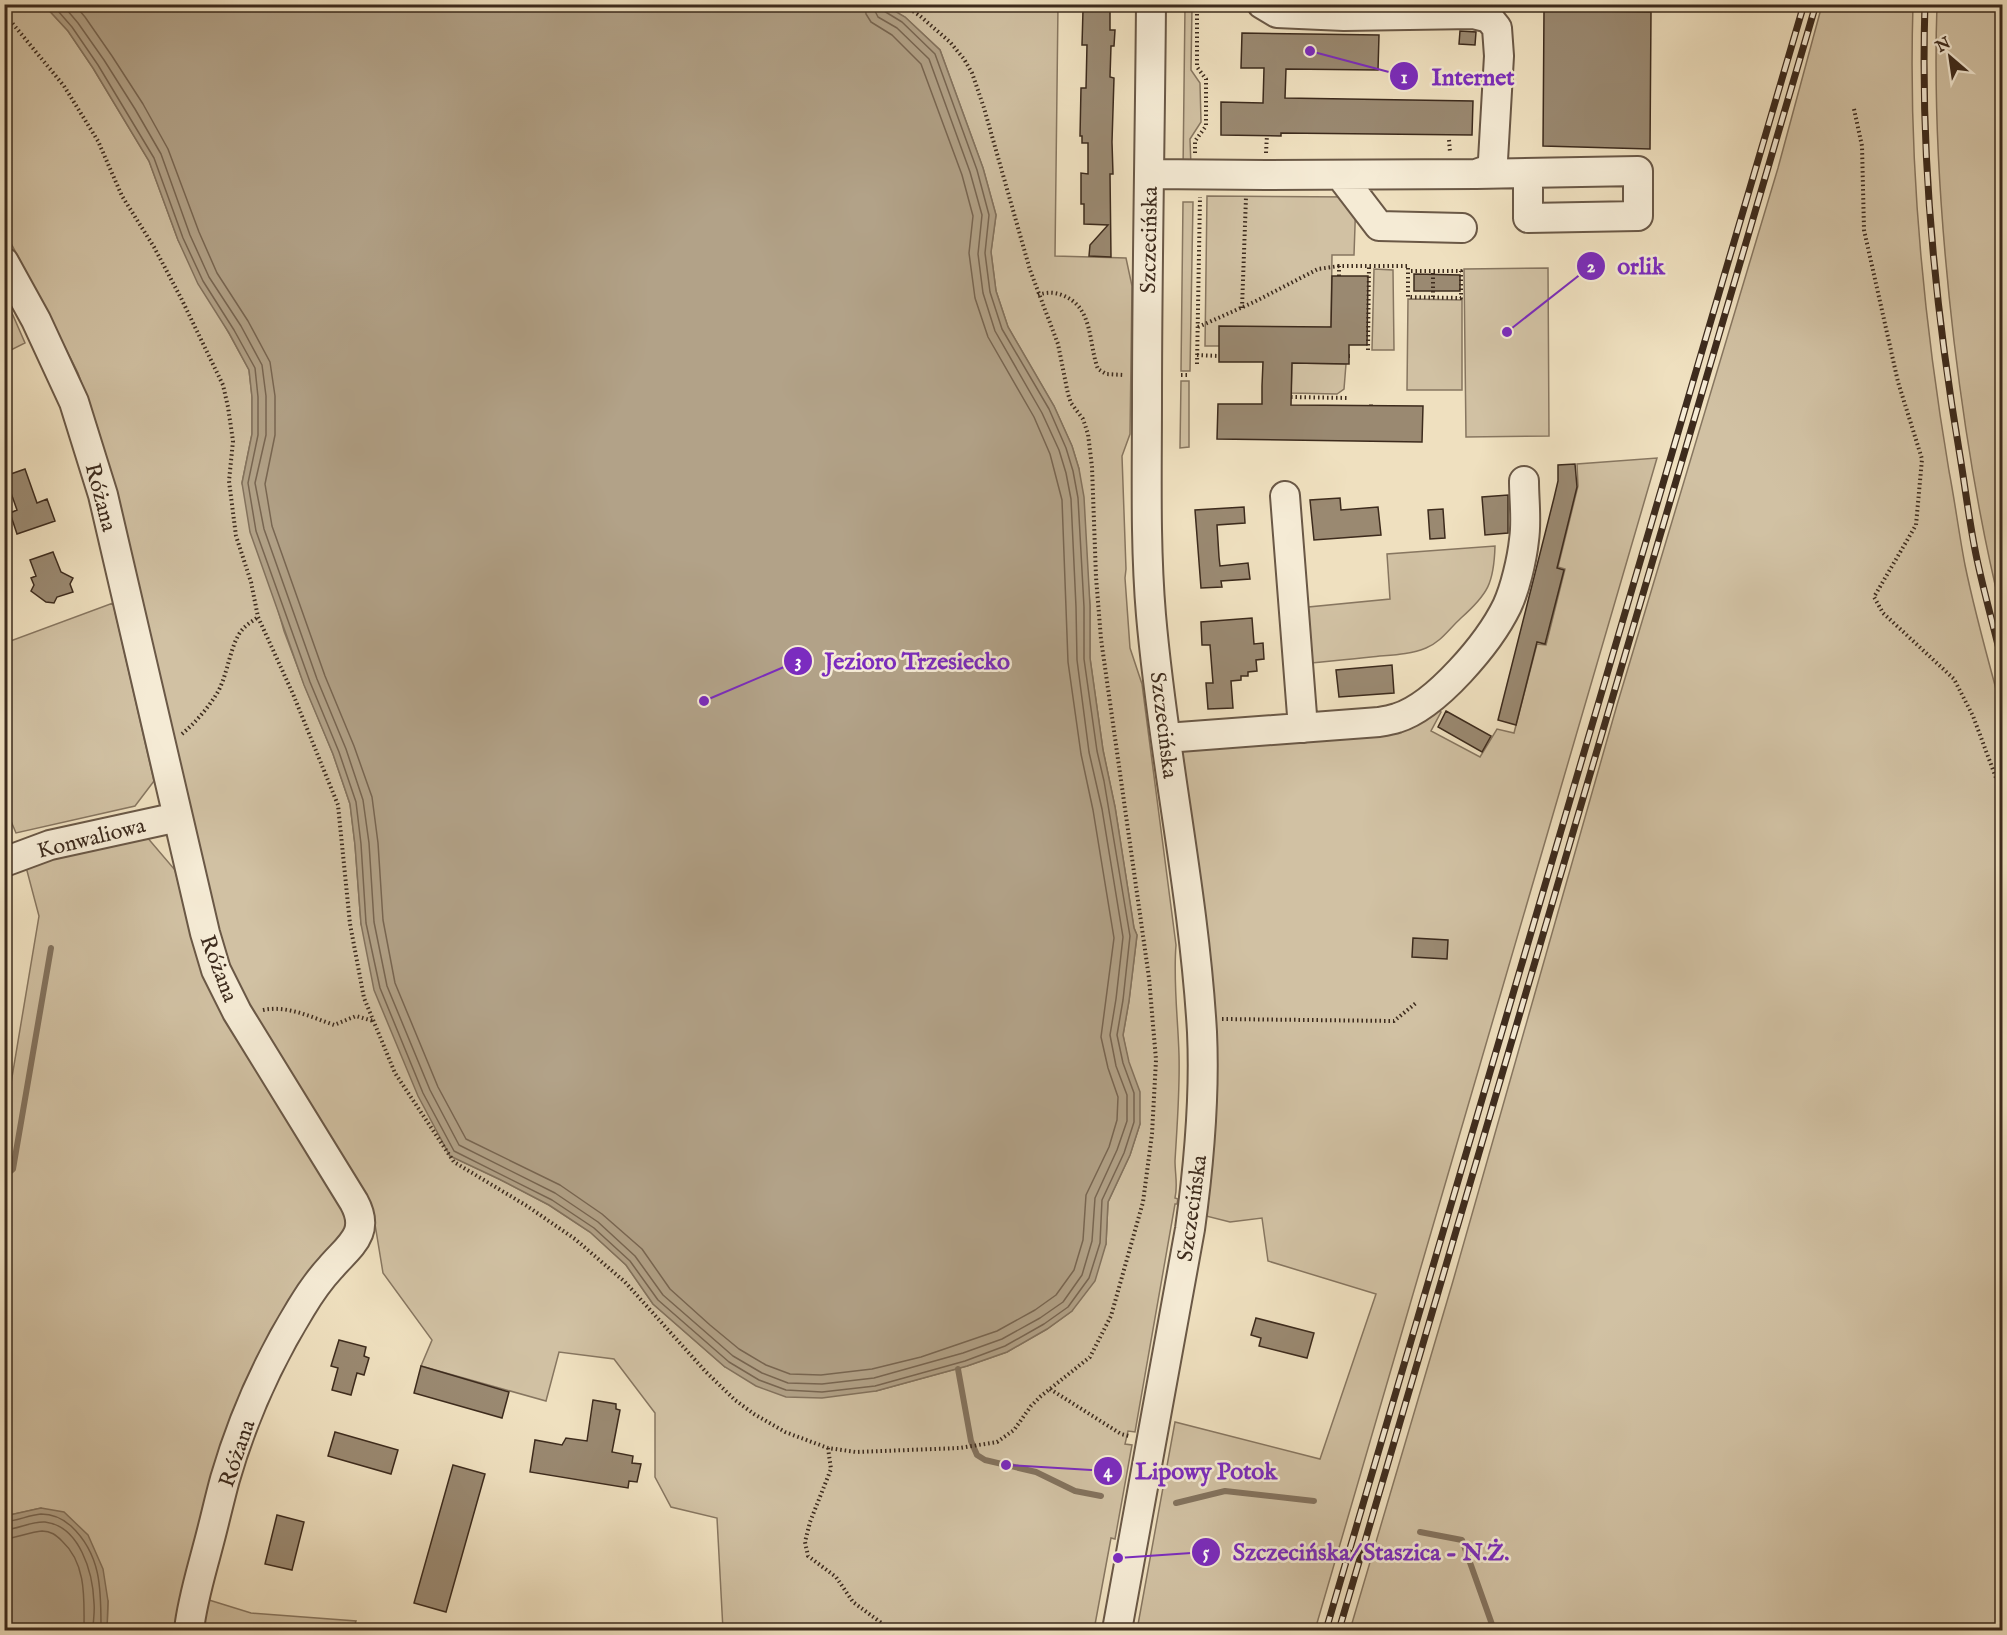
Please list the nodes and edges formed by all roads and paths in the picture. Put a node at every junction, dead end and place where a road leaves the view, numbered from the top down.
1 (903, 4) edge
2 (1151, 4) edge
3 (1197, 4) edge
4 (1262, 4) edge
5 (4, 13) edge
6 (1854, 109) dead end
7 (1267, 135) dead end
8 (1257, 165) junction
9 (1149, 174) junction
10 (1201, 174) junction
11 (1340, 175) junction
12 (1462, 228) dead end
13 (4, 262) edge
14 (1339, 266) junction
15 (1369, 266) junction
16 (1408, 271) junction
17 (1433, 271) junction
18 (1339, 276) dead end
19 (1038, 295) junction
20 (1433, 297) junction
21 (1242, 308) junction
22 (1198, 327) junction
23 (1368, 350) dead end
24 (1197, 355) junction
25 (1219, 356) dead end
26 (1197, 364) dead end
27 (1134, 375) dead end
28 (1181, 375) dead end
29 (1189, 375) dead end
30 (1291, 397) dead end
31 (1348, 398) dead end
32 (1524, 481) dead end
33 (1285, 496) dead end
34 (258, 617) junction
35 (1303, 728) junction
36 (1166, 738) junction
37 (163, 751) junction
38 (2002, 794) edge
39 (178, 817) junction
40 (4, 862) edge
41 (1416, 1003) dead end
42 (1201, 1019) junction
43 (243, 1022) junction
44 (374, 1022) junction
45 (1050, 1389) junction
46 (1144, 1440) junction
47 (828, 1448) junction
48 (189, 1630) edge
49 (891, 1630) edge
50 (1117, 1630) edge

1 - 19 path
2 - 9 street, Szczecińska
3 - 10 path
4 - 11 street
5 - 34 path
6 - 38 path
7 - 8 path
8 - 10 street
8 - 11 street
8 - 21 path
9 - 10 street
9 - 36 street, Szczecińska
10 - 22 path
11 - 12 street
13 - 37 street, Różana
14 - 15 path
14 - 18 path
14 - 21 path
15 - 16 path
15 - 23 path
16 - 17 path
16 - 20 path
17 - 20 path
17 - 20 path
19 - 27 path
19 - 45 path
21 - 22 path
22 - 24 path
24 - 25 path
24 - 26 path
28 - 29 path
30 - 31 path
32 - 35 street
33 - 35 street
34 - 37 path
34 - 44 path
35 - 36 street
36 - 42 street, Szczecińska
37 - 39 street, Różana
39 - 40 street, Konwaliowa
39 - 43 street, Różana
41 - 42 path
42 - 46 street, Szczecińska
43 - 44 path
43 - 48 street, Różana
44 - 47 path
45 - 46 path
45 - 47 path
46 - 50 street, Szczecińska
47 - 49 path

